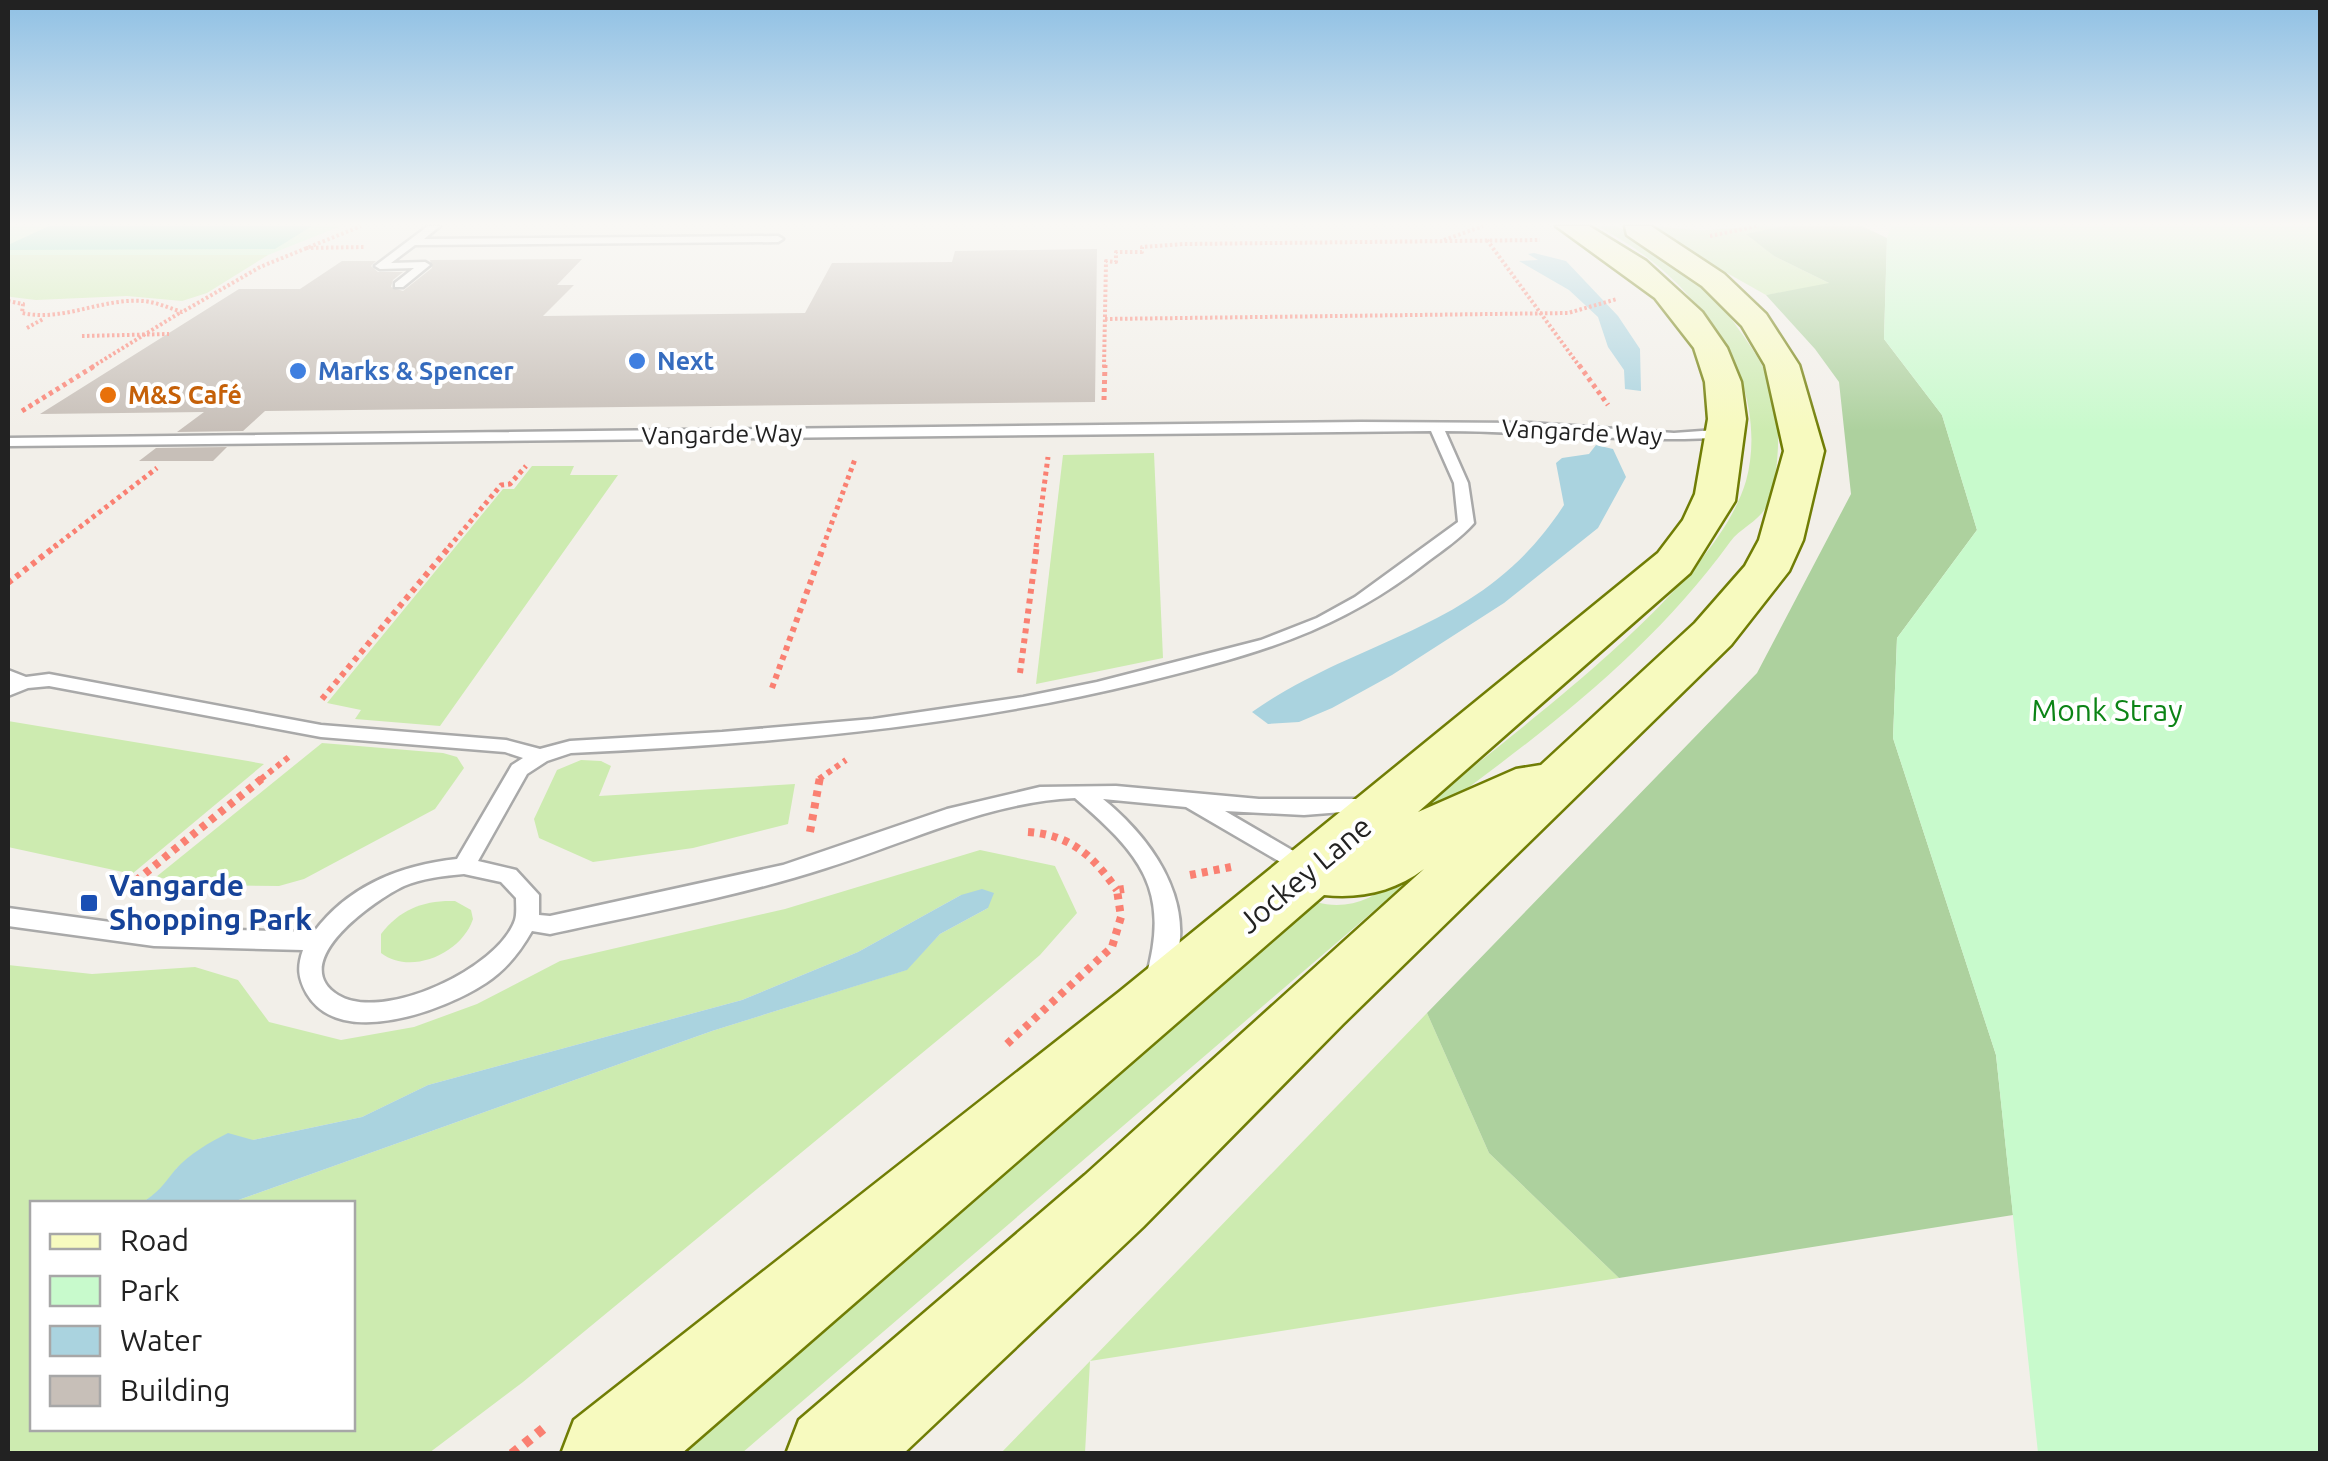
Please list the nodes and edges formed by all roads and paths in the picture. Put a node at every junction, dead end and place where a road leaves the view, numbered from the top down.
1 (214, 294) edge
2 (1105, 294) edge
3 (1526, 294) edge
4 (1665, 294) edge
5 (1727, 294) edge
6 (8, 301) edge
7 (1610, 301) dead end
8 (182, 312) junction
9 (1540, 314) junction
10 (48, 316) junction
11 (1105, 319) junction
12 (27, 328) dead end
13 (146, 334) junction
14 (169, 334) dead end
15 (82, 336) dead end
16 (1609, 406) dead end
17 (1104, 411) dead end
18 (8, 420) edge
19 (1436, 426) junction
20 (865, 432) junction
21 (1729, 433) junction
22 (574, 435) junction
23 (194, 440) junction
24 (8, 442) edge
25 (8, 584) edge
26 (13, 683) edge
27 (772, 688) dead end
28 (321, 731) junction
29 (540, 756) junction
30 (1580, 762) junction
31 (1080, 791) junction
32 (1191, 801) junction
33 (1394, 801) junction
34 (1017, 832) dead end
35 (464, 866) junction
36 (1309, 871) junction
37 (1117, 890) dead end
38 (8, 917) edge
39 (527, 922) junction
40 (78, 928) junction
41 (319, 941) junction
42 (1144, 1012) junction
43 (608, 1454) edge
44 (834, 1454) edge

1 - 8 path
2 - 11 path
3 - 9 path
4 - 21 street, Jockey Lane
5 - 30 street
6 - 10 path
7 - 9 path
8 - 10 path
8 - 13 path
9 - 11 path
9 - 16 path
10 - 12 path
11 - 17 path
13 - 14 path
13 - 15 path
13 - 18 path
19 - 20 lane, Vangarde Way
19 - 21 lane, Vangarde Way
19 - 29 lane
20 - 22 lane, Vangarde Way
20 - 27 path
21 - 33 street, Jockey Lane
22 - 23 lane, Vangarde Way
22 - 28 path
23 - 24 lane, Vangarde Way
23 - 25 path
26 - 28 lane
28 - 29 lane
28 - 40 path
29 - 35 lane
30 - 36 street
30 - 44 street
31 - 32 lane
31 - 39 lane
31 - 42 lane
32 - 33 lane
32 - 36 lane
33 - 36 street, Jockey Lane
34 - 37 path
35 - 39 lane
35 - 41 lane
36 - 42 street, Jockey Lane
38 - 40 lane
39 - 41 lane
40 - 41 lane
42 - 43 street, Jockey Lane

